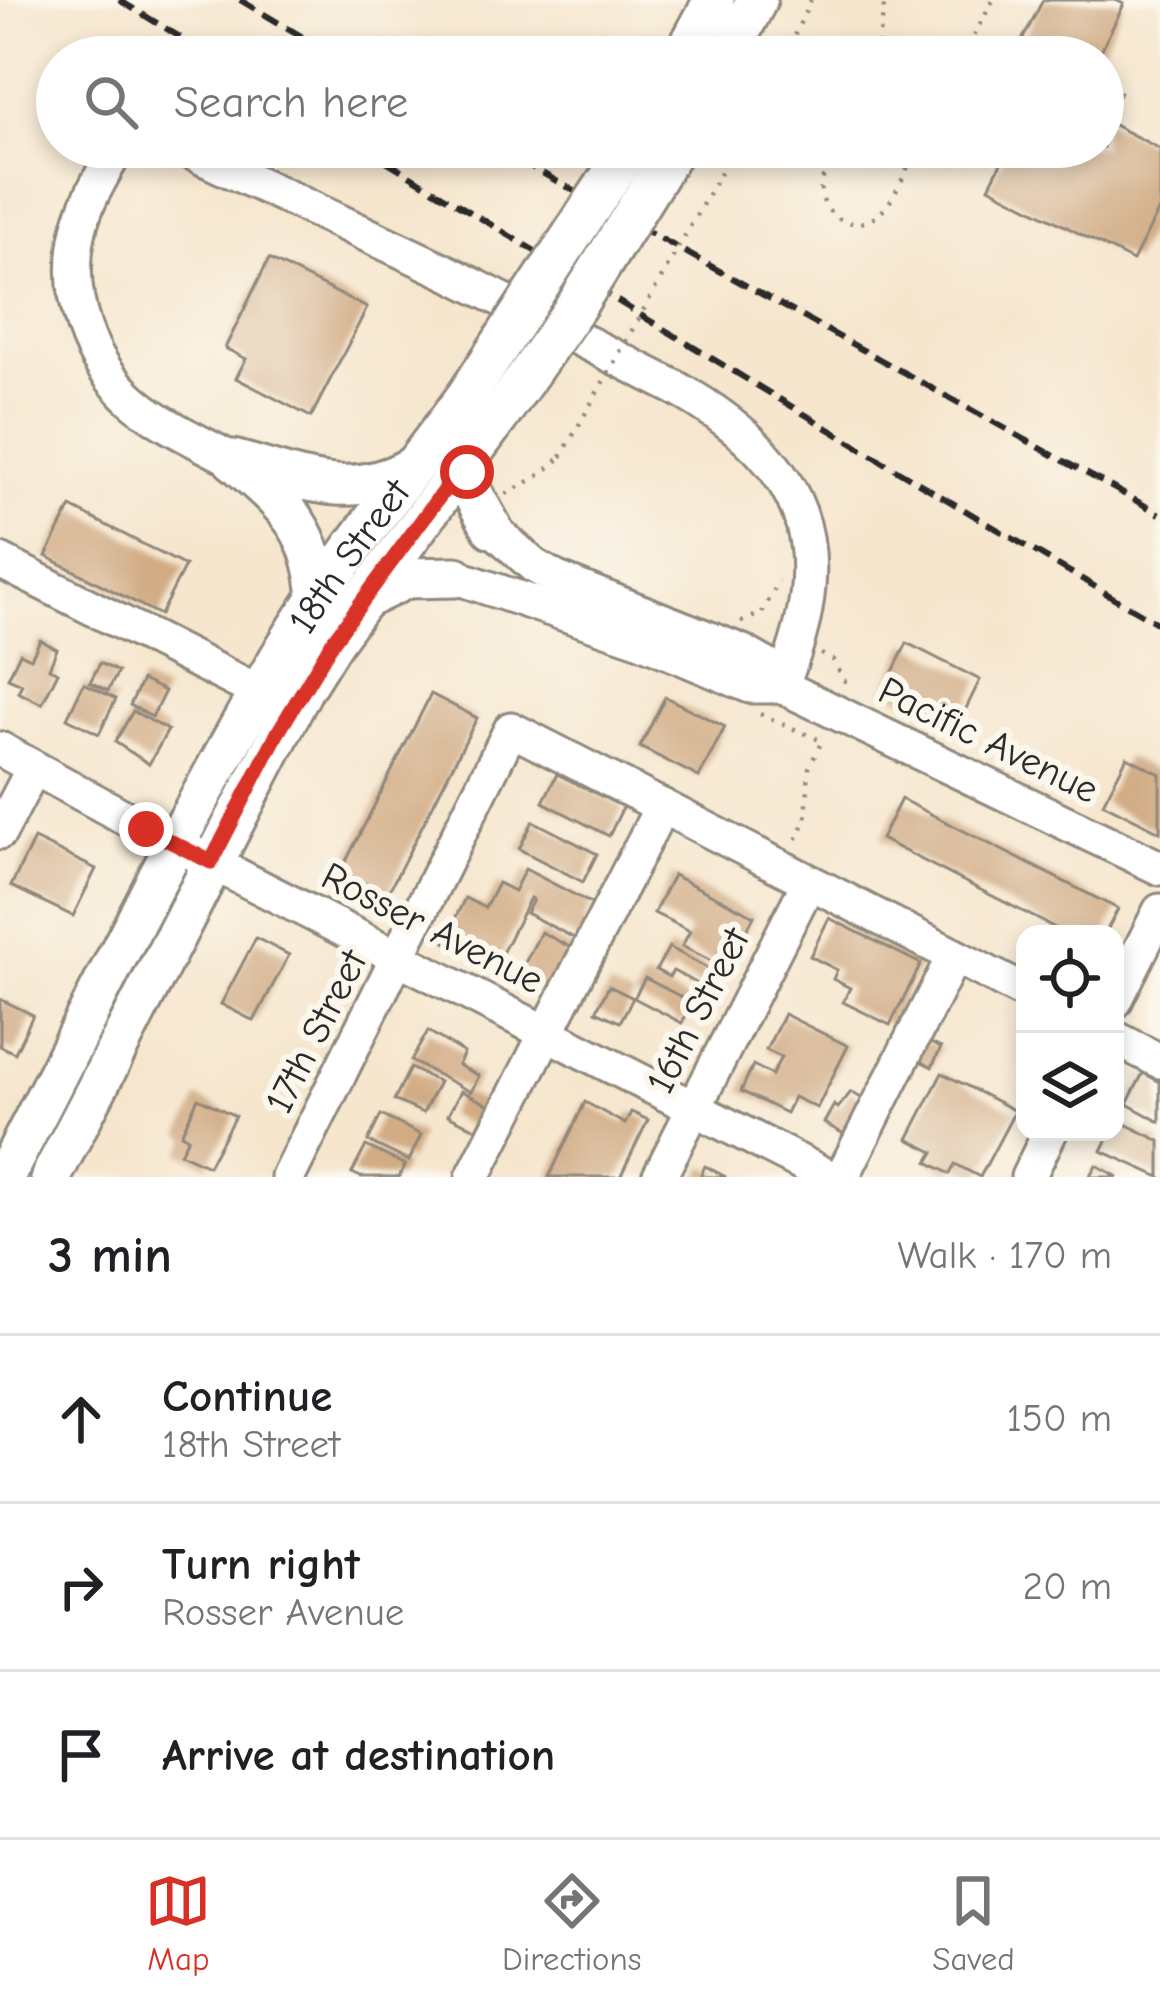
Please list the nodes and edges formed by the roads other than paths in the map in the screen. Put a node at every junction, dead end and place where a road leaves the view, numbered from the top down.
1 (714, 0) edge
2 (757, 0) edge
3 (694, 36) edge
4 (738, 36) edge
5 (107, 168) edge
6 (225, 168) edge
7 (618, 168) edge
8 (662, 168) edge
9 (483, 406) junction
10 (467, 459) junction
11 (233, 460) junction
12 (415, 465) junction
13 (484, 518) joint
14 (0, 562) edge
15 (456, 577) joint
16 (319, 598) junction
17 (363, 600) junction
18 (782, 686) junction
19 (260, 693) junction
20 (0, 749) edge
21 (33, 770) junction
22 (662, 806) junction
23 (0, 832) edge
24 (194, 853) junction
25 (1160, 868) edge
26 (798, 870) junction
27 (1160, 910) edge
28 (400, 956) junction
29 (954, 956) junction
30 (1124, 982) edge
31 (1016, 987) edge
32 (546, 1033) junction
33 (1124, 1043) edge
34 (1160, 1061) edge
35 (694, 1108) junction
36 (1046, 1141) edge
37 (4, 1177) edge
38 (51, 1177) edge
39 (288, 1177) edge
40 (473, 1177) edge
41 (659, 1177) edge
42 (830, 1177) edge
43 (842, 1177) edge
44 (1028, 1177) edge

1 - 3 main road
2 - 4 main road
5 - 11 street
6 - 18 street
7 - 9 main road, 18th Street, bridge
8 - 9 main road, 18th Street, bridge
9 - 10 main road, 18th Street
9 - 12 main road, 18th Street
10 - 13 main road
10 - 17 main road, 18th Street
11 - 12 main road
11 - 16 main road
12 - 16 main road, 18th Street
13 - 18 street, Pacific Avenue
14 - 19 street
15 - 17 main road
15 - 18 street, Pacific Avenue
16 - 19 main road, 18th Street
17 - 24 main road, 18th Street
18 - 25 street, Pacific Avenue
19 - 24 main road, 18th Street
20 - 21 street, Rosser Avenue
21 - 23 street
21 - 24 street, Rosser Avenue
22 - 26 street
22 - 28 street, 17th Street
22 - 32 street
24 - 28 street, Rosser Avenue
24 - 37 main road, 18th Street
24 - 38 main road, 18th Street
26 - 29 street
26 - 35 street, 16th Street
27 - 30 street
28 - 32 street, Rosser Avenue
28 - 39 street, 17th Street
29 - 31 street
29 - 43 street
32 - 35 street, Rosser Avenue
32 - 40 street
33 - 34 street
35 - 41 street, 16th Street
35 - 42 street, Rosser Avenue
36 - 44 street

